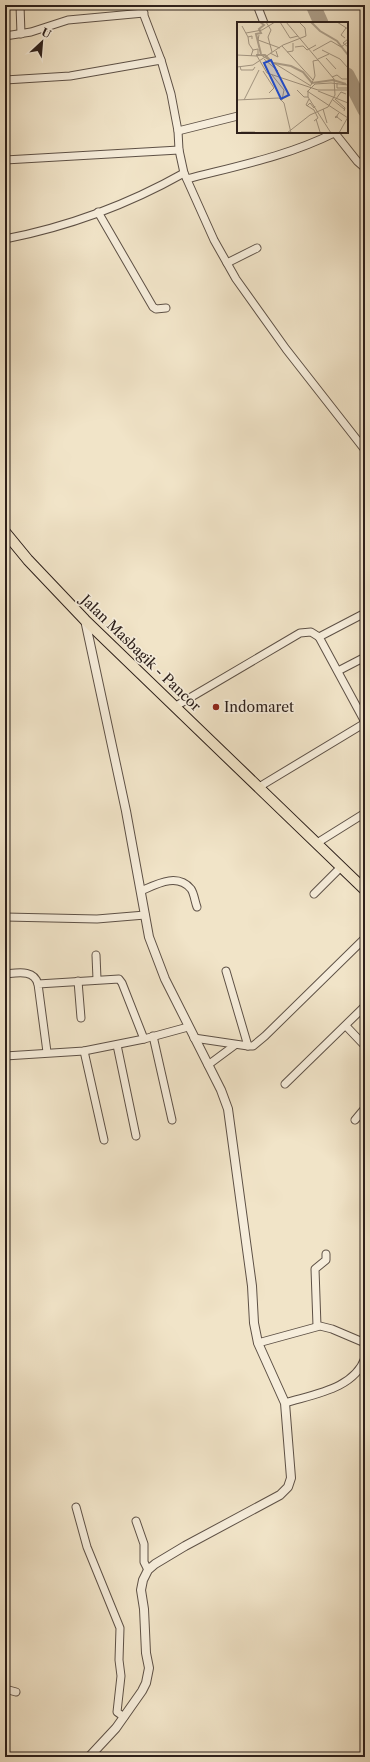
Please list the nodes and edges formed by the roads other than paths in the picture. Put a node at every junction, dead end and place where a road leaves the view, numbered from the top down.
1 (20, 5) edge
2 (140, 5) edge
3 (257, 5) edge
4 (144, 13) junction
5 (264, 22) edge
6 (22, 34) junction
7 (5, 36) edge
8 (161, 60) junction
9 (5, 80) edge
10 (237, 116) edge
11 (178, 130) junction
12 (332, 133) edge
13 (335, 133) edge
14 (179, 150) junction
15 (5, 160) edge
16 (365, 168) edge
17 (186, 176) junction
18 (98, 212) junction
19 (5, 240) edge
20 (257, 248) dead end
21 (227, 263) junction
22 (166, 308) dead end
23 (365, 450) edge
24 (5, 532) edge
25 (365, 613) edge
26 (85, 620) junction
27 (319, 637) junction
28 (365, 657) edge
29 (338, 671) junction
30 (176, 706) junction
31 (365, 722) edge
32 (259, 787) junction
33 (365, 813) edge
34 (317, 843) junction
35 (341, 867) junction
36 (365, 890) edge
37 (140, 891) junction
38 (314, 894) dead end
39 (197, 907) dead end
40 (145, 915) junction
41 (5, 918) edge
42 (365, 938) edge
43 (96, 955) dead end
44 (226, 971) dead end
45 (5, 974) edge
46 (97, 979) junction
47 (78, 980) junction
48 (38, 984) junction
49 (365, 1006) edge
50 (81, 1018) dead end
51 (346, 1026) junction
52 (188, 1027) junction
53 (153, 1036) junction
54 (194, 1038) junction
55 (144, 1039) junction
56 (117, 1045) junction
57 (236, 1045) junction
58 (248, 1046) junction
59 (365, 1046) edge
60 (84, 1051) junction
61 (48, 1052) junction
62 (5, 1056) edge
63 (208, 1065) junction
64 (285, 1084) dead end
65 (365, 1108) edge
66 (172, 1120) dead end
67 (355, 1120) dead end
68 (136, 1136) dead end
69 (104, 1140) dead end
70 (326, 1254) dead end
71 (317, 1326) junction
72 (258, 1343) junction
73 (365, 1343) edge
74 (365, 1358) edge
75 (285, 1402) junction
76 (76, 1508) dead end
77 (136, 1521) dead end
78 (148, 1570) junction
79 (5, 1689) edge
80 (16, 1692) dead end
81 (124, 1717) junction
82 (89, 1757) edge

1 - 6 street
2 - 4 street
3 - 5 street
4 - 6 street
4 - 8 street
6 - 7 street
8 - 9 street
8 - 11 street
10 - 11 street
11 - 14 street
12 - 17 street
13 - 16 street
14 - 15 street
14 - 17 street
17 - 18 street
17 - 21 street
18 - 19 street
18 - 22 street
20 - 21 street
21 - 23 street
24 - 26 main road, Jalan Masbagik - Pancor
25 - 27 street
26 - 30 main road, Jalan Masbagik - Pancor
26 - 37 street
27 - 29 street
27 - 30 street
28 - 29 street
29 - 31 street
30 - 32 main road, Jalan Masbagik - Pancor
31 - 32 street
32 - 34 main road, Jalan Masbagik - Pancor
33 - 34 street
34 - 35 main road, Jalan Masbagik - Pancor
35 - 36 main road, Jalan Masbagik - Pancor
35 - 38 street
37 - 39 street
37 - 40 street
40 - 41 street
40 - 52 street
42 - 58 street
43 - 46 street
44 - 58 street
45 - 48 street
46 - 47 street
46 - 55 street
47 - 48 street
47 - 50 street
48 - 61 street
49 - 51 street
51 - 59 street
51 - 64 street
52 - 53 street
52 - 54 street
53 - 55 street
53 - 66 street
54 - 57 street
54 - 63 street
55 - 56 street
56 - 60 street
56 - 68 street
57 - 58 street
57 - 63 street
60 - 61 street
60 - 69 street
61 - 62 street
63 - 72 street
65 - 67 street
70 - 71 street
71 - 72 street
71 - 73 street
72 - 75 street
74 - 75 street
75 - 78 street
76 - 81 street
77 - 78 street
78 - 81 street
79 - 80 street
81 - 82 street

